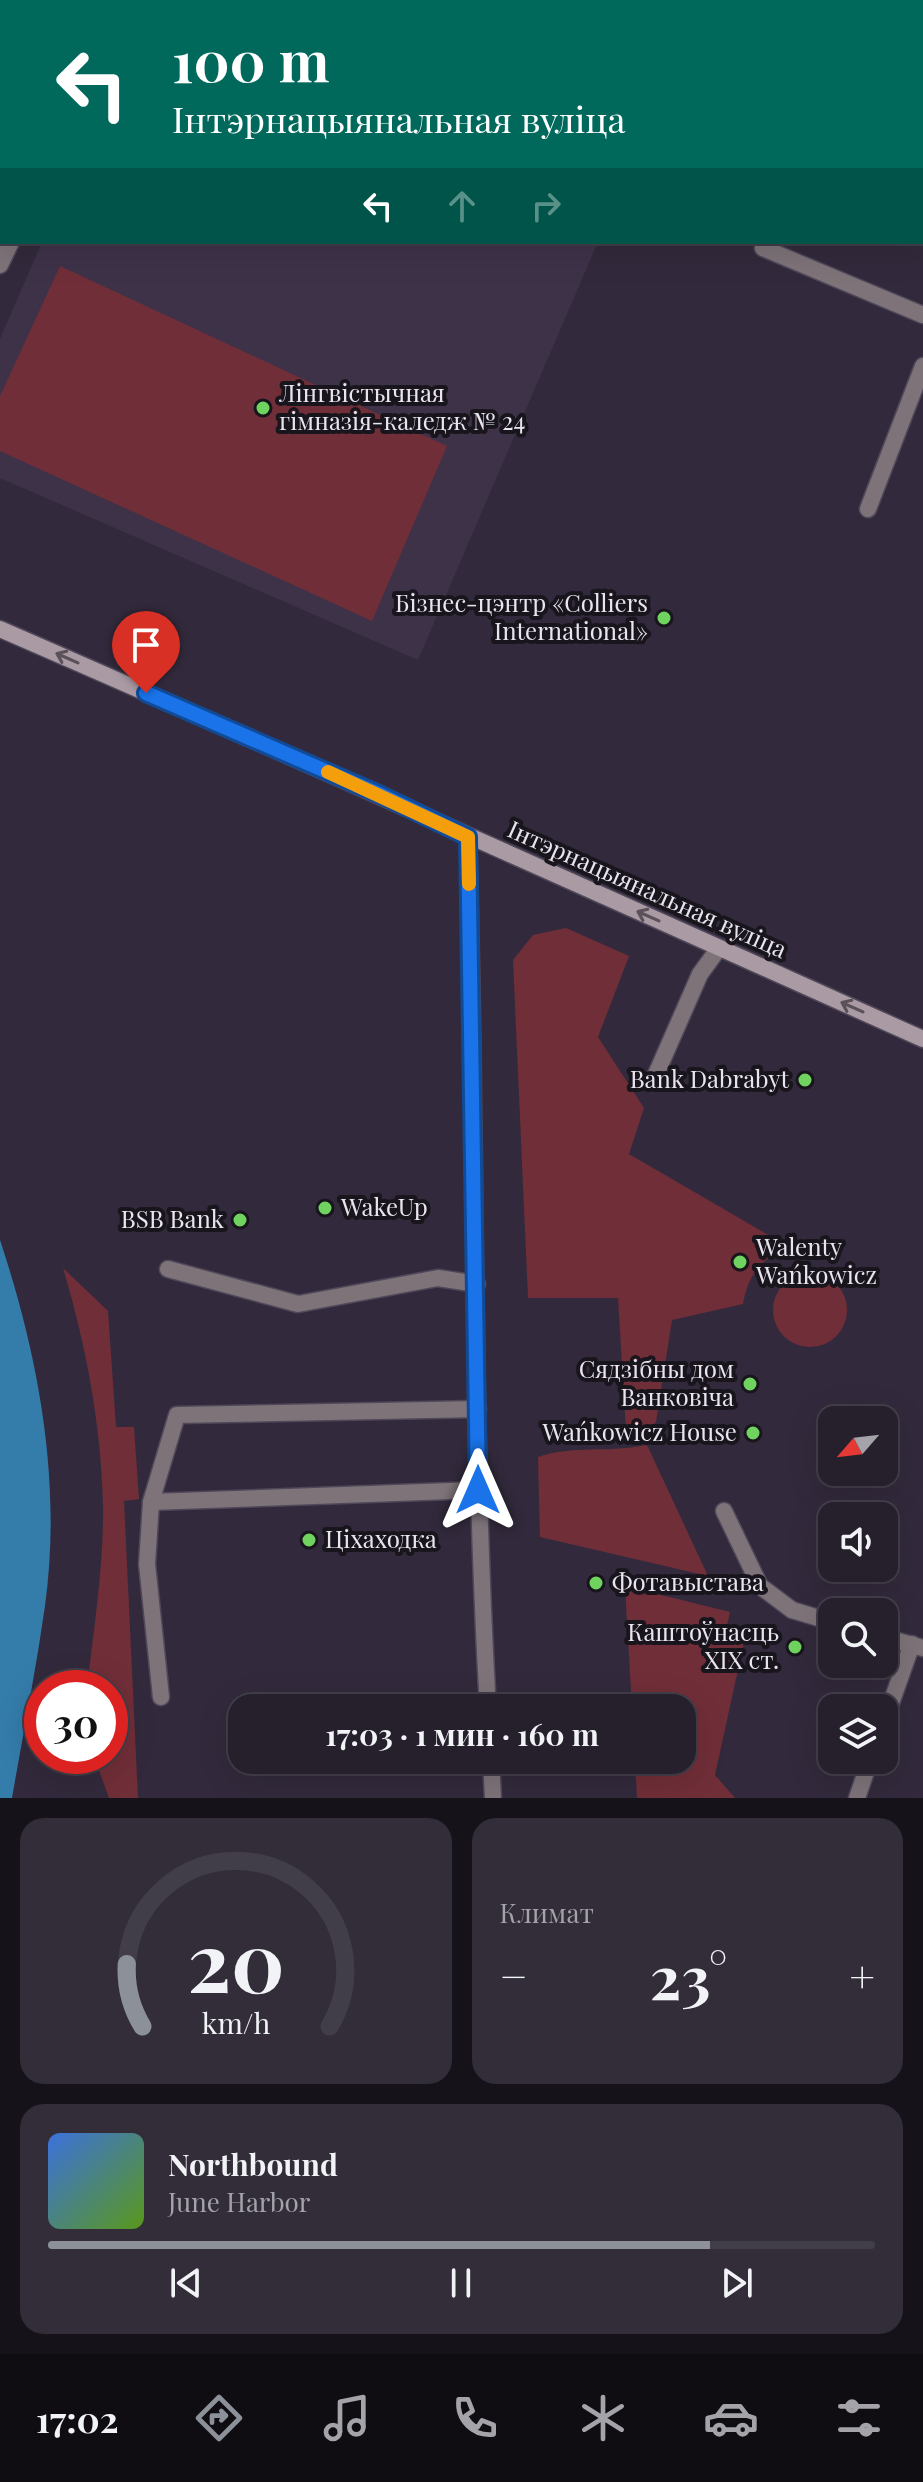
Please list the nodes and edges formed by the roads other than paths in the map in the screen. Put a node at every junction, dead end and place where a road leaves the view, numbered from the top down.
1 (10, 244) edge
2 (764, 244) edge
3 (0, 265) edge
4 (923, 315) edge
5 (923, 366) edge
6 (868, 509) dead end
7 (0, 629) edge
8 (468, 837) junction
9 (719, 948) junction
10 (923, 1039) edge
11 (654, 1079) dead end
12 (168, 1269) dead end
13 (477, 1284) junction
14 (478, 1409) junction
15 (478, 1490) junction
16 (151, 1502) junction
17 (724, 1511) dead end
18 (818, 1618) edge
19 (917, 1646) edge
20 (487, 1694) edge
21 (896, 1694) edge
22 (161, 1697) dead end
23 (492, 1774) edge
24 (865, 1774) edge
25 (493, 1798) edge
26 (857, 1798) edge

1 - 3 street
2 - 4 street
5 - 6 street
8 -> 7 main road, Інтэрнацыянальная вуліца
9 -> 8 main road, Інтэрнацыянальная вуліца
8 - 13 street
10 -> 9 main road, Інтэрнацыянальная вуліца
9 - 11 street
12 - 13 street
13 - 14 street
14 - 15 street
14 - 16 street
15 - 16 street
15 - 20 street
16 - 22 street
17 - 18 street
19 - 21 street
23 - 25 street
24 - 26 street

